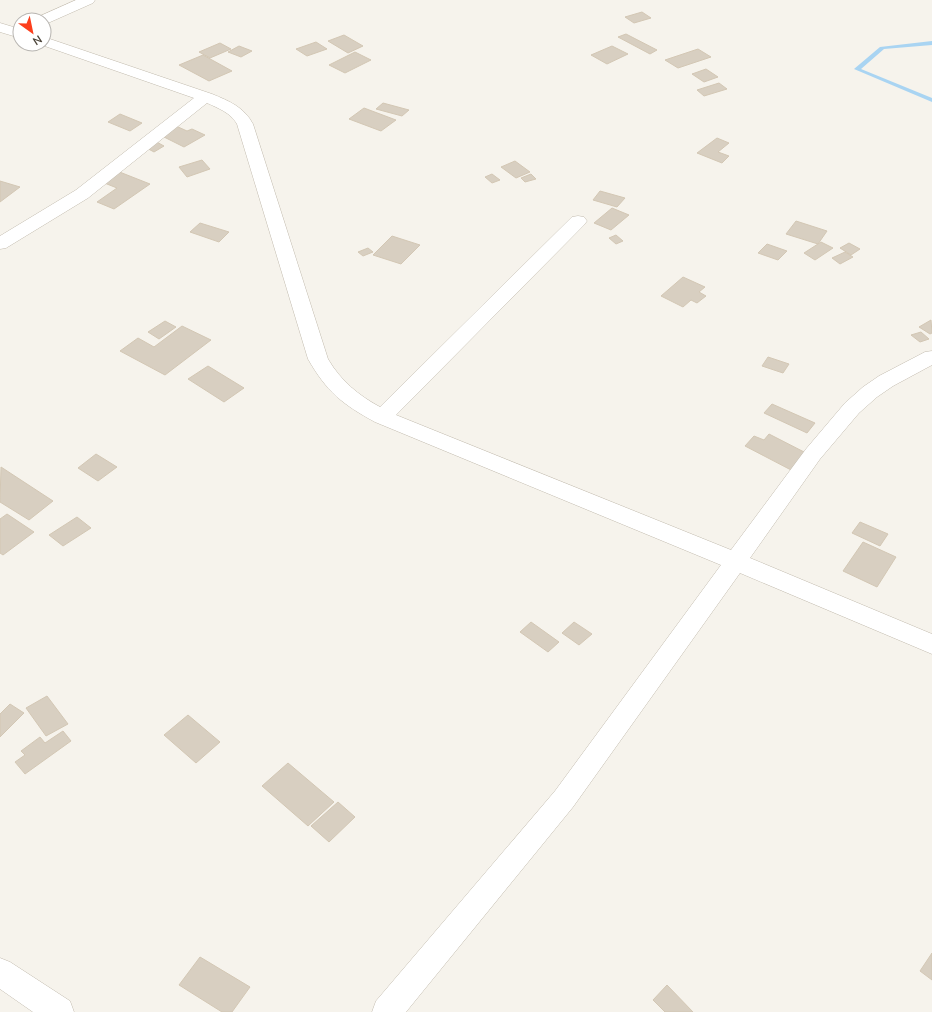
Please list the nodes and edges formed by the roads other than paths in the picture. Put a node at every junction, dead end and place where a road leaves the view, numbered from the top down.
1 (88, 0) edge
2 (52, 16) edge
3 (0, 27) edge
4 (12, 30) edge
5 (52, 44) edge
6 (205, 98) junction
7 (578, 221) dead end
8 (0, 244) edge
9 (932, 357) edge
10 (382, 417) junction
11 (736, 562) junction
12 (932, 644) edge
13 (0, 972) edge
14 (56, 1011) edge
15 (387, 1012) edge

1 - 2 street
3 - 4 street
5 - 6 street
6 - 8 street
6 - 10 street
7 - 10 street
9 - 11 street
10 - 11 street
11 - 12 street
11 - 15 street
13 - 14 street

